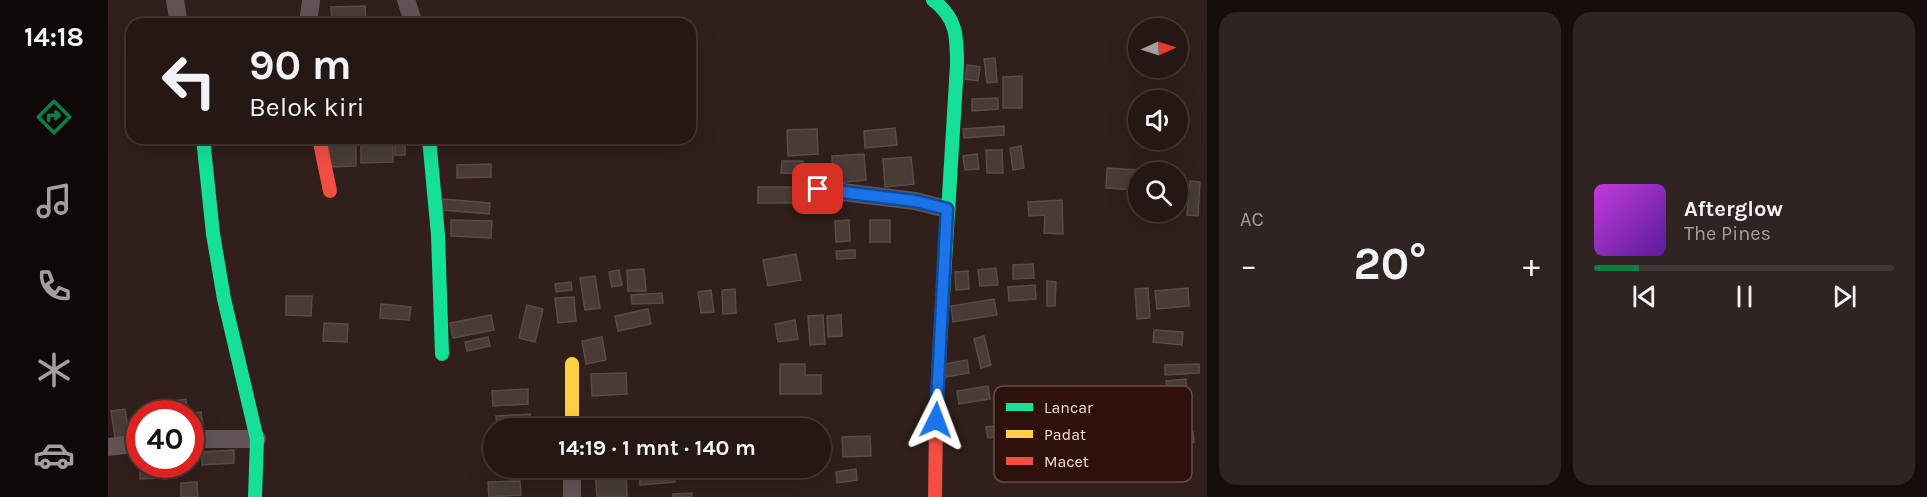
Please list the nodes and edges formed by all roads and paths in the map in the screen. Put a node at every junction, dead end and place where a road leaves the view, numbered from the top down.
1 (175, 0) edge
2 (311, 0) edge
3 (406, 0) edge
4 (933, 0) edge
5 (178, 18) edge
6 (309, 18) edge
7 (412, 18) edge
8 (204, 144) edge
9 (320, 144) edge
10 (430, 144) edge
11 (818, 189) dead end
12 (330, 191) dead end
13 (947, 209) junction
14 (442, 354) dead end
15 (572, 364) dead end
16 (572, 418) edge
17 (204, 439) edge
18 (257, 439) junction
19 (126, 445) edge
20 (108, 447) edge
21 (572, 478) edge
22 (255, 497) edge
23 (572, 497) edge
24 (935, 497) edge

1 - 5 street
2 - 6 street
3 - 7 street
4 - 13 street
8 - 18 street
9 - 12 street
10 - 14 street
11 - 13 street
13 - 24 street
15 - 16 street
17 - 18 street
18 - 22 street
19 - 20 street
21 - 23 street

